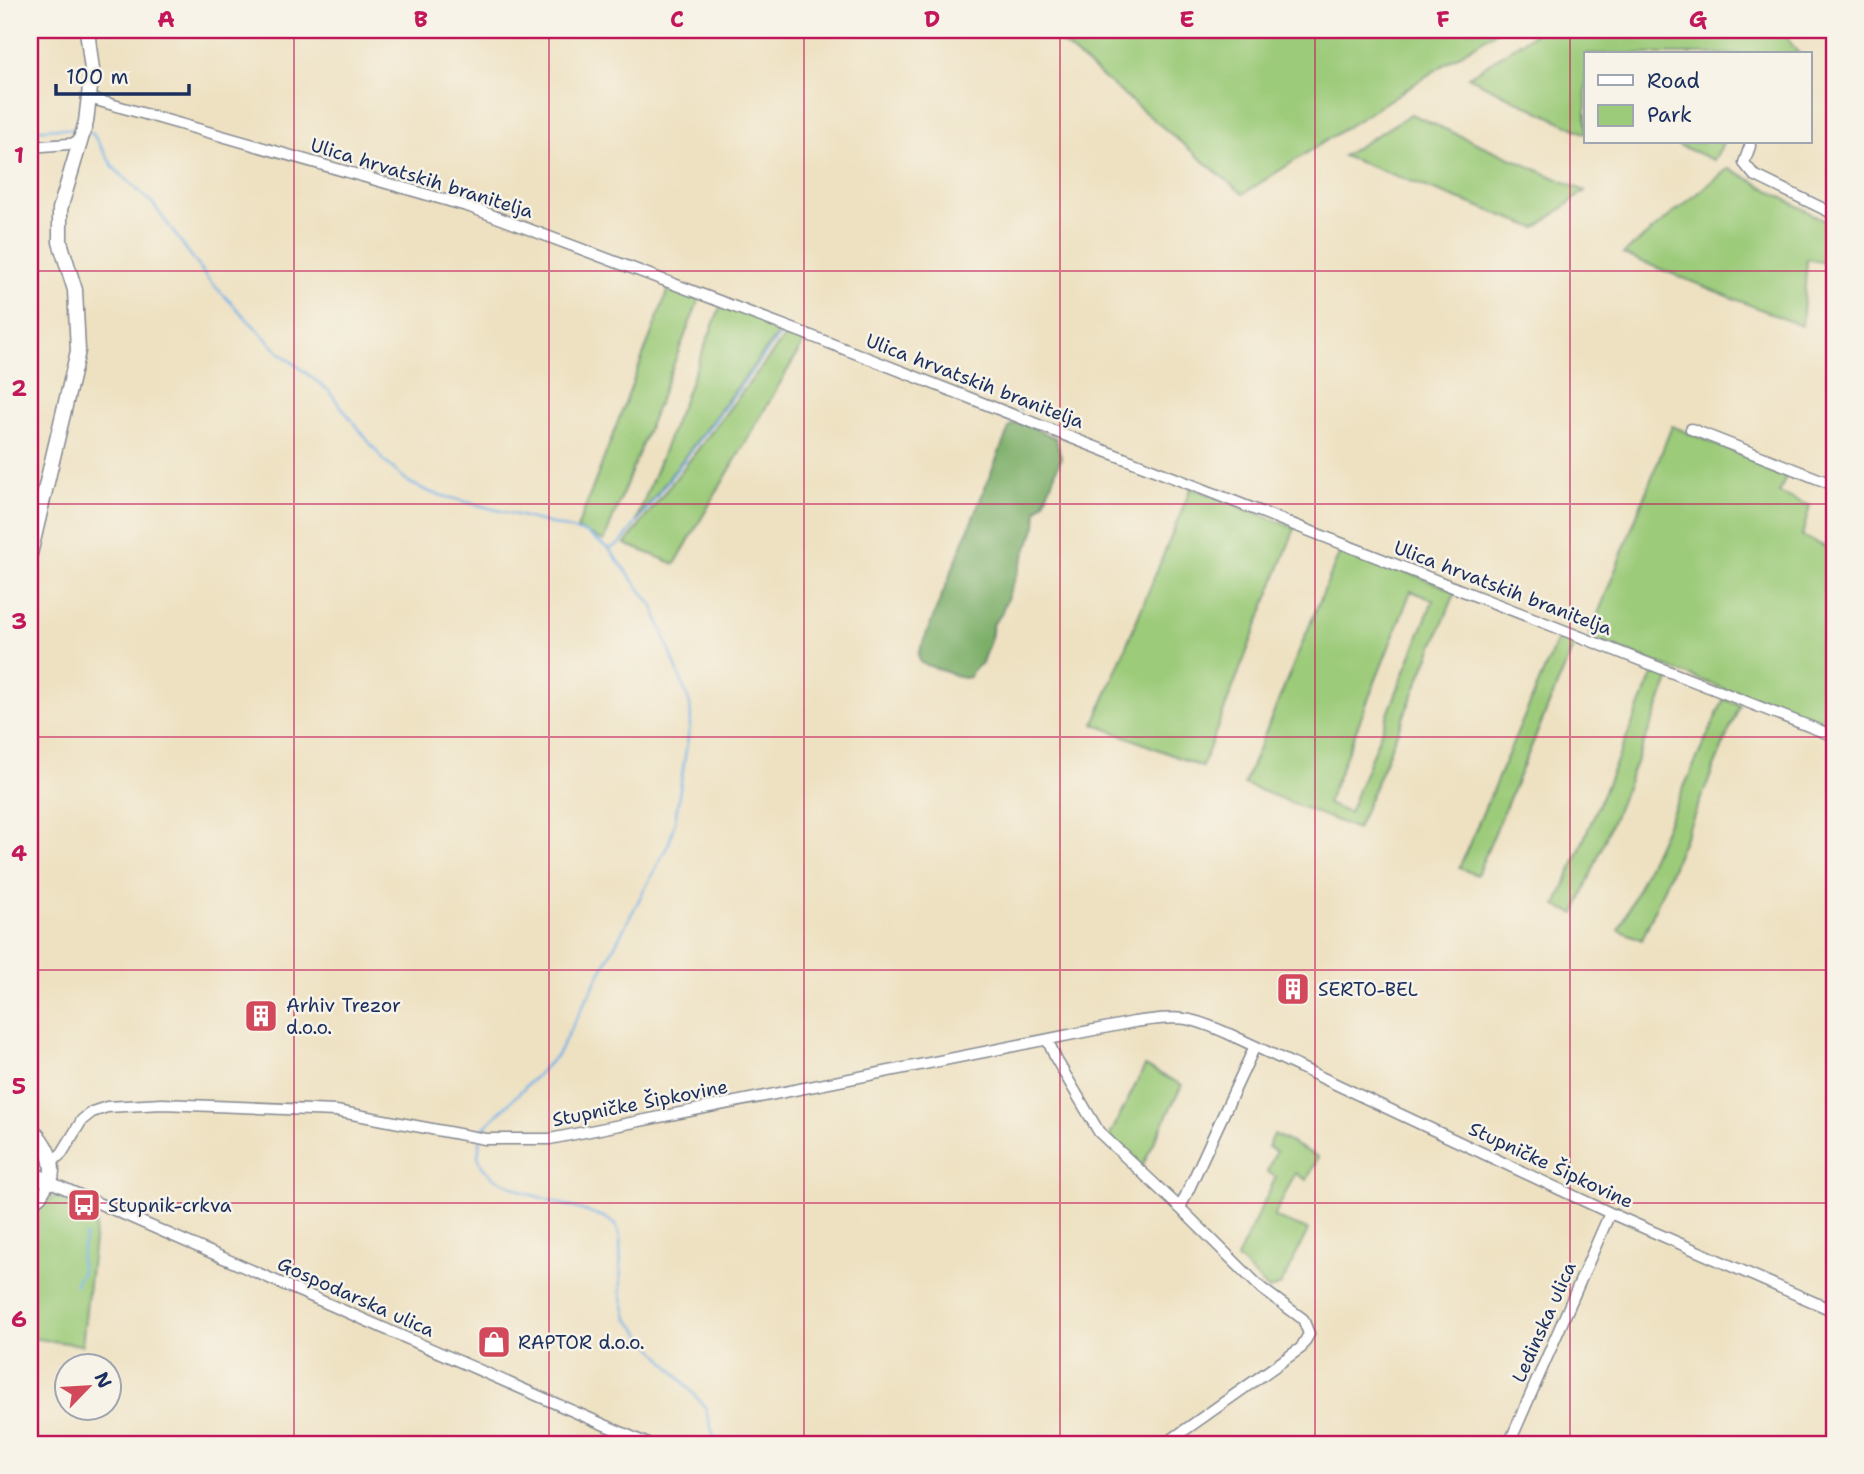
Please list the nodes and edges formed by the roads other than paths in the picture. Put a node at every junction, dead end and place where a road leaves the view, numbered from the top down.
1 (87, 30) edge
2 (89, 98) junction
3 (81, 143) junction
4 (30, 146) edge
5 (1751, 146) dead end
6 (1834, 214) edge
7 (1691, 429) dead end
8 (1834, 485) edge
9 (30, 554) edge
10 (1834, 736) edge
11 (1048, 1041) junction
12 (1255, 1046) junction
13 (30, 1128) edge
14 (51, 1162) junction
15 (30, 1173) edge
16 (50, 1182) junction
17 (30, 1206) edge
18 (1180, 1208) junction
19 (1610, 1213) junction
20 (1834, 1311) edge
21 (648, 1444) edge
22 (1165, 1444) edge
23 (1509, 1444) edge

1 - 2 main road
2 - 3 main road
2 - 10 street, Ulica hrvatskih branitelja
3 - 4 street
3 - 9 main road
5 - 6 street
7 - 8 street
11 - 12 street, Stupničke Šipkovine
11 - 14 street, Stupničke Šipkovine
11 - 18 street
12 - 18 street
12 - 19 street, Stupničke Šipkovine
13 - 14 main road
14 - 16 main road
15 - 16 main road
16 - 17 street
16 - 21 street, Gospodarska ulica
18 - 22 street
19 - 20 street, Stupničke Šipkovine
19 - 23 street, Ledinska ulica

